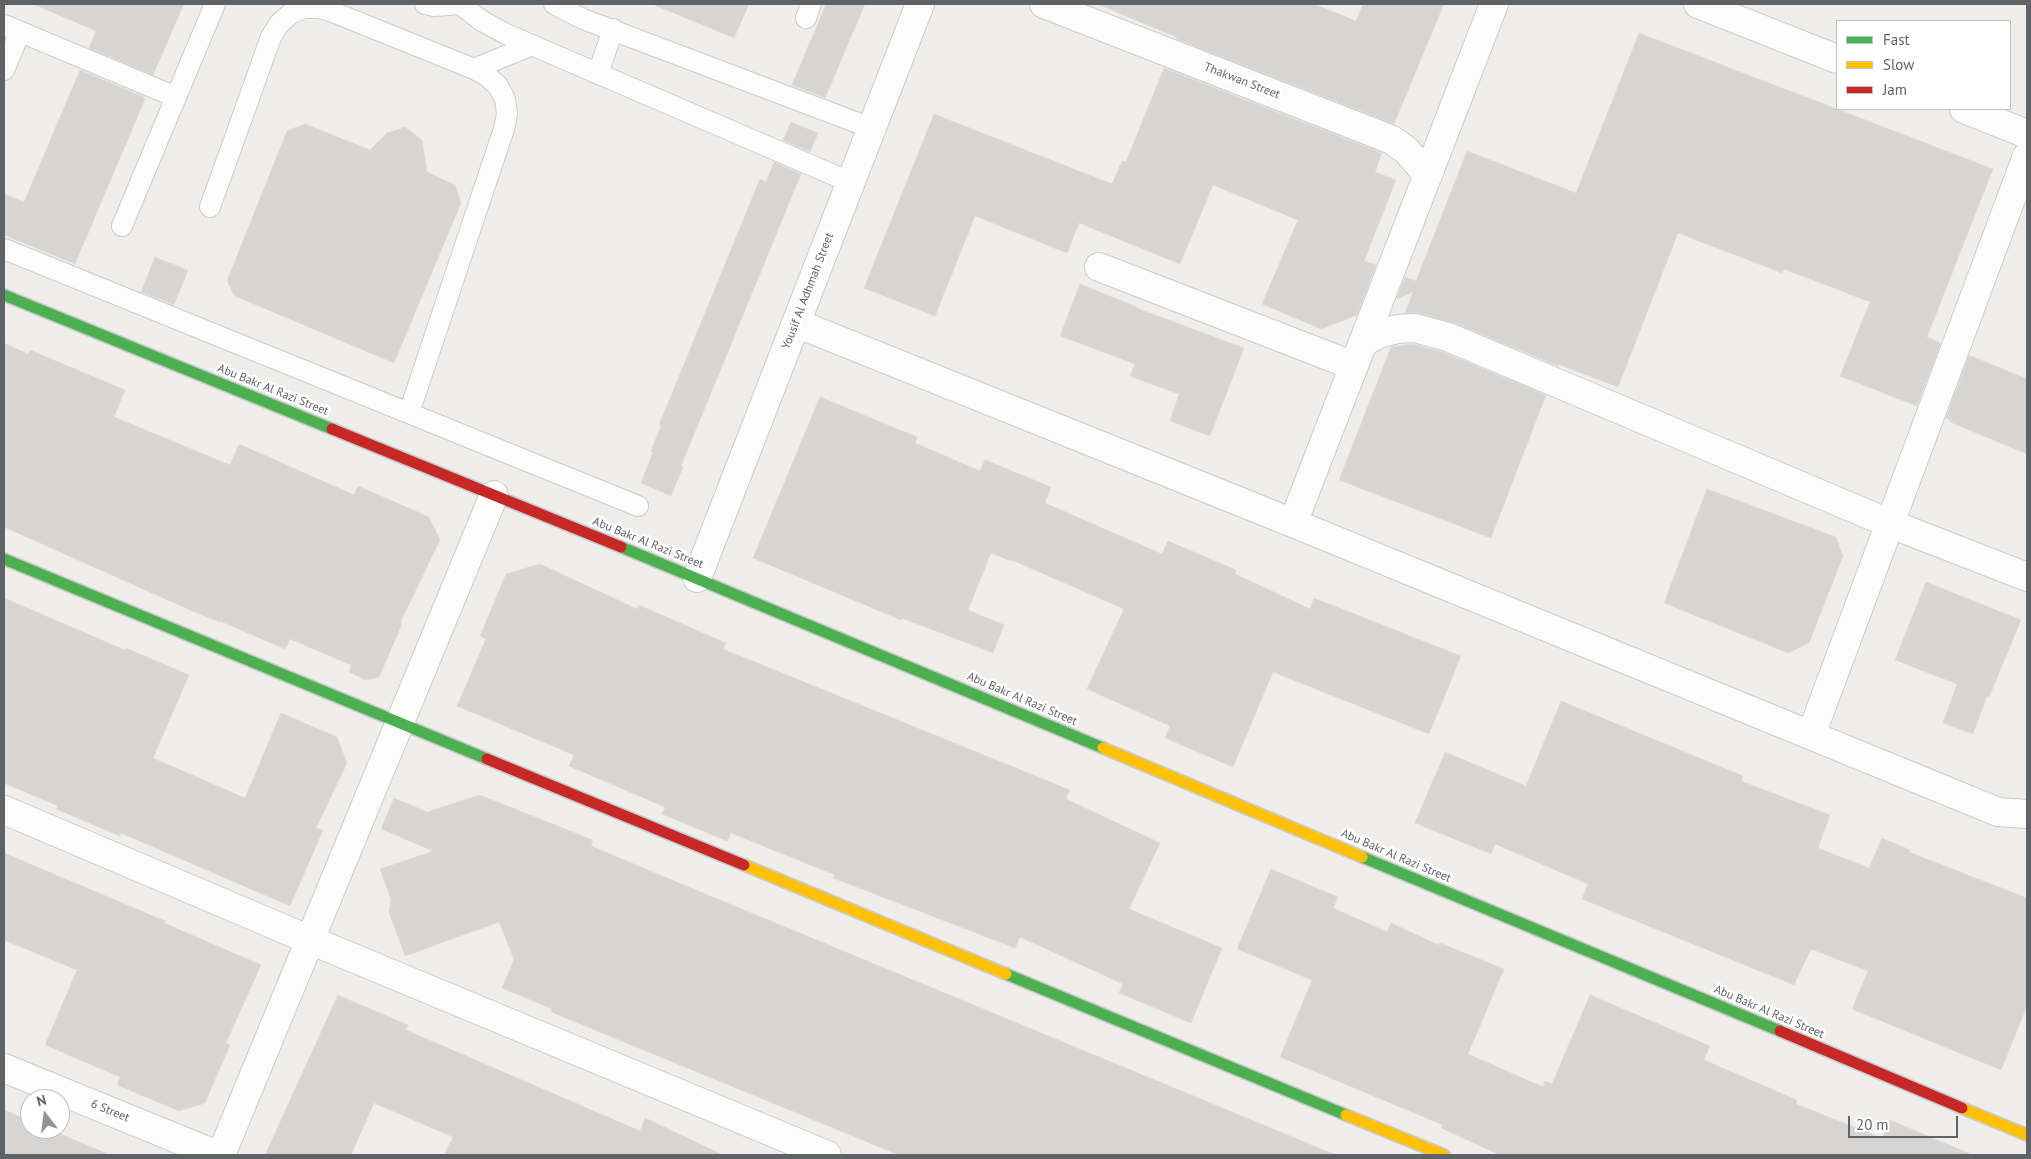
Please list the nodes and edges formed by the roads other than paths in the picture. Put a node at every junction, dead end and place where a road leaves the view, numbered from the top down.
1 (215, 4) edge
2 (425, 4) edge
3 (460, 4) edge
4 (554, 4) edge
5 (920, 4) edge
6 (1044, 4) edge
7 (1494, 4) edge
8 (1698, 4) edge
9 (331, 8) edge
10 (12, 29) edge
11 (613, 29) junction
12 (532, 45) junction
13 (1836, 59) edge
14 (4, 70) edge
15 (474, 70) junction
16 (598, 74) junction
17 (176, 97) junction
18 (1967, 110) edge
19 (871, 128) junction
20 (2027, 134) edge
21 (2027, 156) edge
22 (1428, 175) junction
23 (850, 182) junction
24 (210, 207) dead end
25 (122, 226) dead end
26 (4, 249) edge
27 (1099, 267) dead end
28 (4, 295) edge
29 (796, 323) junction
30 (1359, 354) junction
31 (409, 413) junction
32 (494, 495) junction
33 (638, 506) dead end
34 (1293, 523) junction
35 (1891, 524) junction
36 (4, 559) edge
37 (2027, 577) edge
38 (697, 578) junction
39 (399, 723) junction
40 (1811, 735) junction
41 (4, 810) edge
42 (2027, 814) edge
43 (310, 940) junction
44 (4, 1068) edge
45 (2027, 1135) edge
46 (219, 1155) edge
47 (827, 1155) edge
48 (1444, 1155) edge

1 - 17 lane
2 - 3 lane
3 - 12 lane
4 - 11 lane
5 - 19 street, Yousif Al Adhmah Street
6 - 22 street, Thakwan Street
7 - 22 street
8 - 13 street
9 - 15 lane
9 - 24 lane
10 - 14 lane
10 - 17 lane
11 - 16 lane
11 - 19 lane
12 - 15 lane
12 - 16 lane
15 - 31 lane
16 - 23 lane
17 - 25 lane
18 - 20 street
19 - 23 street, Yousif Al Adhmah Street
21 - 35 street
22 - 30 street
23 - 29 street, Yousif Al Adhmah Street
26 - 31 lane
27 - 30 street
28 - 32 street, Abu Bakr Al Razi Street
29 - 34 street
29 - 38 street, Yousif Al Adhmah Street
30 - 34 street
30 - 35 street
31 - 33 lane
32 - 38 street, Abu Bakr Al Razi Street
32 - 39 street
34 - 40 street
35 - 37 street
35 - 40 street
36 - 39 street
38 - 45 street, Abu Bakr Al Razi Street
39 - 43 street
39 - 48 street
40 - 42 street
41 - 43 street
43 - 46 street
43 - 47 street
44 - 46 street, 6 Street

